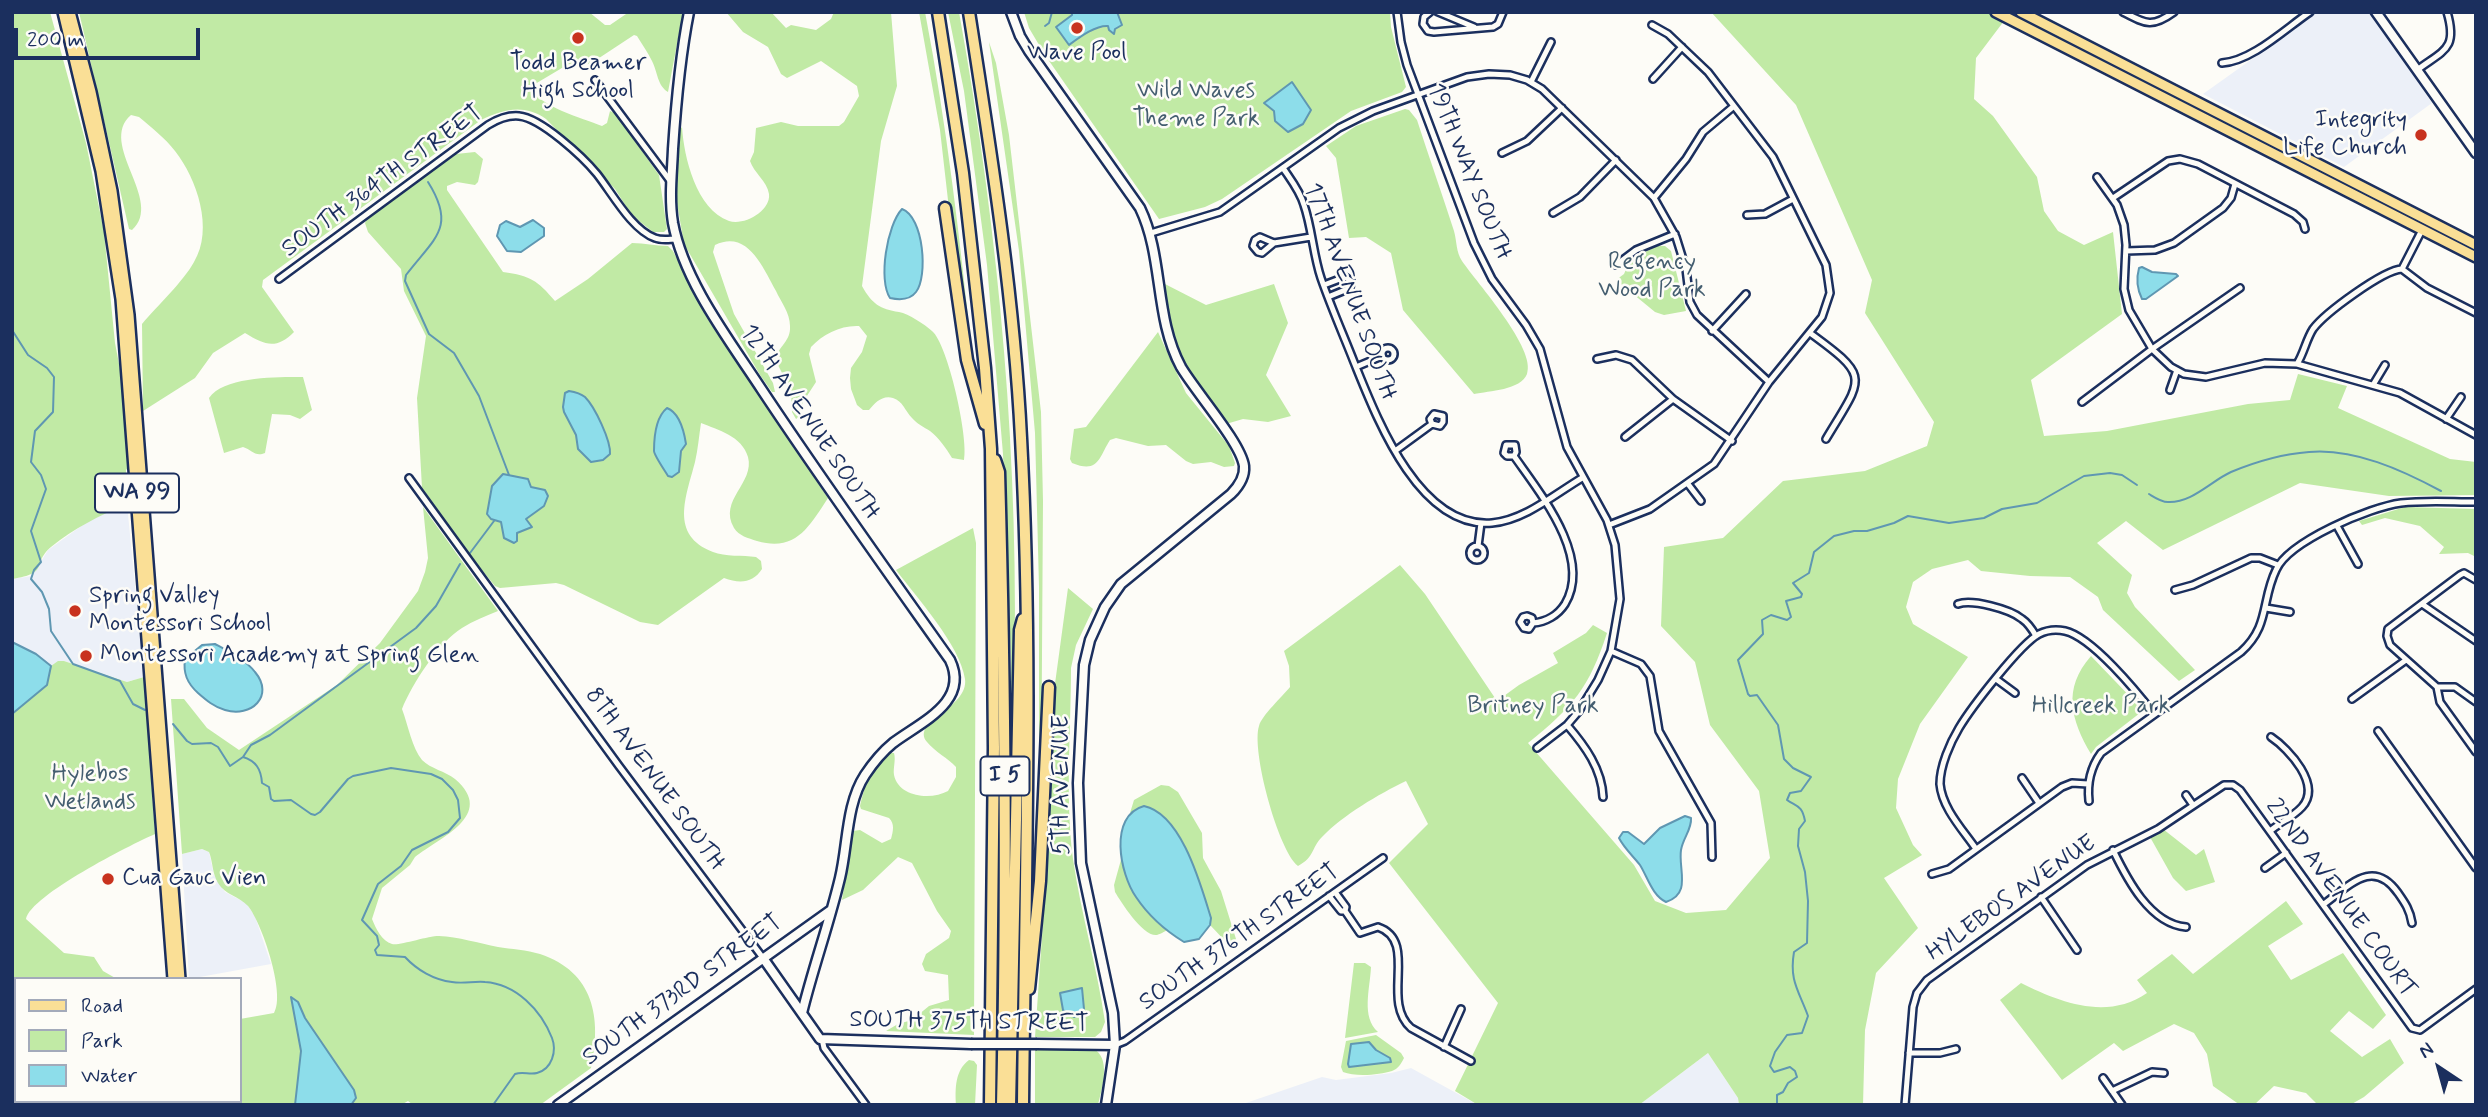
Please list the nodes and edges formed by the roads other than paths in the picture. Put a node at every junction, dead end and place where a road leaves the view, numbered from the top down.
1 (63, 12) edge
2 (70, 12) edge
3 (690, 12) edge
4 (938, 12) edge
5 (969, 12) edge
6 (1011, 12) edge
7 (1397, 12) edge
8 (1430, 12) edge
9 (1438, 12) edge
10 (1503, 12) edge
11 (1996, 12) edge
12 (2021, 12) edge
13 (2123, 12) edge
14 (2174, 12) edge
15 (2309, 12) edge
16 (2376, 12) edge
17 (2447, 12) edge
18 (1652, 25) dead end
19 (1477, 28) junction
20 (1550, 42) dead end
21 (2075, 46) junction
22 (1682, 47) junction
23 (2221, 63) dead end
24 (2417, 69) junction
25 (1653, 79) dead end
26 (595, 80) dead end
27 (1531, 82) junction
28 (1419, 94) junction
29 (1734, 106) junction
30 (1562, 108) junction
31 (2472, 140) edge
32 (1502, 153) dead end
33 (2476, 153) edge
34 (1616, 160) junction
35 (1283, 168) junction
36 (2097, 177) dead end
37 (671, 183) junction
38 (2235, 184) junction
39 (1654, 198) junction
40 (2113, 198) junction
41 (1793, 199) junction
42 (945, 208) dead end
43 (1553, 213) dead end
44 (1747, 215) dead end
45 (2305, 229) dead end
46 (2422, 230) junction
47 (1151, 233) junction
48 (1675, 234) junction
49 (1311, 237) junction
50 (677, 239) junction
51 (1274, 243) dead end
52 (2476, 246) edge
53 (2126, 251) junction
54 (2476, 257) edge
55 (1616, 265) dead end
56 (2402, 269) junction
57 (279, 279) dead end
58 (1324, 285) junction
59 (2240, 288) dead end
60 (1745, 294) dead end
61 (1328, 297) junction
62 (2476, 313) edge
63 (1712, 331) junction
64 (1810, 333) junction
65 (2152, 349) junction
66 (1382, 356) dead end
67 (1597, 359) dead end
68 (2297, 363) junction
69 (2385, 365) dead end
70 (1356, 367) junction
71 (2177, 370) junction
72 (1769, 382) junction
73 (2373, 384) junction
74 (2169, 390) dead end
75 (2461, 397) dead end
76 (1674, 399) junction
77 (2082, 402) dead end
78 (2446, 419) junction
79 (1432, 424) dead end
80 (2476, 435) edge
81 (1625, 437) dead end
82 (1826, 439) dead end
83 (1732, 441) junction
84 (991, 444) junction
85 (1395, 451) junction
86 (1514, 456) dead end
87 (409, 478) dead end
88 (1582, 478) junction
89 (1688, 484) junction
90 (1544, 501) junction
91 (1701, 501) dead end
92 (2476, 502) edge
93 (1481, 523) junction
94 (1609, 525) junction
95 (2337, 526) junction
96 (1478, 546) dead end
97 (2358, 564) dead end
98 (2278, 565) junction
99 (2476, 580) edge
100 (2175, 590) dead end
101 (1027, 601) junction
102 (1958, 604) dead end
103 (2422, 604) junction
104 (2266, 608) junction
105 (2290, 612) dead end
106 (1533, 623) dead end
107 (2036, 636) junction
108 (2476, 641) edge
109 (1611, 651) junction
110 (2406, 660) junction
111 (1996, 679) junction
112 (1049, 687) dead end
113 (2437, 687) junction
114 (2015, 693) dead end
115 (2352, 699) dead end
116 (2476, 702) edge
117 (2154, 714) junction
118 (1567, 725) junction
119 (2378, 731) dead end
120 (2271, 737) dead end
121 (1537, 748) dead end
122 (2476, 752) edge
123 (2022, 778) dead end
124 (2088, 784) junction
125 (2236, 786) joint
126 (2186, 795) dead end
127 (1603, 797) dead end
128 (2089, 801) dead end
129 (2039, 803) junction
130 (2193, 805) junction
131 (2270, 831) junction
132 (1976, 849) junction
133 (2113, 850) junction
134 (2286, 853) junction
135 (1712, 857) dead end
136 (1383, 858) dead end
137 (2265, 868) dead end
138 (2476, 868) edge
139 (1932, 874) dead end
140 (1332, 894) junction
141 (2041, 897) junction
142 (2324, 904) junction
143 (831, 910) junction
144 (2412, 923) dead end
145 (2186, 927) dead end
146 (2077, 950) dead end
147 (763, 958) junction
148 (173, 977) edge
149 (180, 977) edge
150 (2476, 989) edge
151 (1461, 1009) dead end
152 (802, 1013) junction
153 (822, 1039) junction
154 (1115, 1045) junction
155 (1444, 1047) junction
156 (1956, 1049) dead end
157 (1023, 1052) junction
158 (1909, 1053) junction
159 (1471, 1061) dead end
160 (2164, 1073) dead end
161 (2104, 1078) dead end
162 (2112, 1091) junction
163 (558, 1105) edge
164 (866, 1105) edge
165 (990, 1105) edge
166 (1002, 1105) edge
167 (1010, 1105) edge
168 (1023, 1105) edge
169 (1106, 1105) edge
170 (1905, 1105) edge
171 (2122, 1105) edge

1 - 148 main road, WA 99
2 - 149 main road, WA 99
3 - 37 street, 12TH AVENUE SOUTH
4 - 84 highway, I 5
5 - 101 highway, I 5
6 - 47 street
7 - 28 street, 19TH WAY SOUTH
8 - 19 street
9 - 19 street
10 - 19 street
11 - 21 main road
12 - 21 main road
13 - 14 street
15 - 23 street
16 - 24 street
17 - 24 street
18 - 22 street
20 - 27 street
21 - 46 main road
21 - 52 main road
22 - 25 street
22 - 29 street
24 - 31 street
26 - 37 street
27 - 28 street
27 - 30 street
28 - 35 street
28 - 88 street, 19TH WAY SOUTH
29 - 39 street
29 - 41 street
30 - 32 street
30 - 34 street
31 - 33 street
34 - 39 street
34 - 43 street
35 - 47 street
35 - 49 street, 17TH AVENUE SOUTH
36 - 40 street
37 - 50 street, 12TH AVENUE SOUTH
38 - 40 street
38 - 45 street
38 - 53 street
39 - 48 street
40 - 53 street
41 - 44 street
41 - 64 street
42 - 84 highway
46 - 54 main road
46 - 56 street
47 - 154 street, 5TH AVENUE
48 - 55 street
48 - 63 street
49 - 51 street
49 - 58 street, 17TH AVENUE SOUTH
50 - 57 street, SOUTH 364TH STREET
50 - 143 street, 12TH AVENUE SOUTH
53 - 65 street
56 - 62 street
56 - 68 street
58 - 61 street, 17TH AVENUE SOUTH
58 - 61 street
59 - 65 street
60 - 63 street
61 - 70 street, 17TH AVENUE SOUTH
63 - 72 street
64 - 72 street
64 - 82 street
65 - 71 street
65 - 77 street
66 - 70 street
67 - 76 street
68 - 71 street
68 - 73 street
69 - 73 street
70 - 85 street, 17TH AVENUE SOUTH
71 - 74 street
72 - 83 street
73 - 78 street
75 - 78 street
76 - 81 street
76 - 83 street
78 - 80 street
79 - 85 street
83 - 89 street
84 - 165 highway, I 5
84 - 166 highway, I 5
85 - 93 street, 17TH AVENUE SOUTH
86 - 90 street
87 - 147 street, 8TH AVENUE SOUTH
88 - 90 street
88 - 94 street, 19TH WAY SOUTH
89 - 91 street
89 - 94 street
90 - 93 street
90 - 106 street
92 - 95 street
93 - 96 street
94 - 109 street, 19TH WAY SOUTH
95 - 97 street
95 - 98 street
98 - 100 street
98 - 104 street
99 - 103 street
101 - 157 highway, I 5
101 - 167 highway, I 5
102 - 107 street
103 - 108 street
103 - 110 street
104 - 105 street
104 - 117 street
107 - 111 street
107 - 117 street
109 - 118 street
109 - 135 street
110 - 113 street
110 - 115 street
111 - 114 street
111 - 132 street
112 - 157 highway
113 - 116 street
113 - 122 street
117 - 124 street
118 - 121 street
118 - 127 street
119 - 138 street
120 - 131 street
123 - 129 street
124 - 128 street
124 - 129 street
125 - 130 street, HYLEBOS AVENUE
125 - 131 street, 22ND AVENUE COURT
126 - 130 street
129 - 132 street
130 - 133 street, HYLEBOS AVENUE
131 - 134 street, 22ND AVENUE COURT
132 - 139 street
133 - 141 street, HYLEBOS AVENUE
133 - 145 street
134 - 137 street
134 - 142 street, 22ND AVENUE COURT
136 - 140 street, SOUTH 376TH STREET
140 - 154 street, SOUTH 376TH STREET
140 - 155 street
141 - 146 street
141 - 158 street, HYLEBOS AVENUE
142 - 144 street
142 - 150 street, 22ND AVENUE COURT
143 - 147 street, SOUTH 373RD STREET
143 - 152 street
147 - 152 street, 8TH AVENUE SOUTH
147 - 163 street, SOUTH 373RD STREET
151 - 155 street
152 - 153 street, 8TH AVENUE SOUTH
153 - 154 street, SOUTH 375TH STREET, bridge
153 - 164 street, 8TH AVENUE SOUTH
154 - 169 street, 5TH AVENUE
155 - 159 street
156 - 158 street
157 - 168 highway, I 5
158 - 170 street, HYLEBOS AVENUE
160 - 162 street
161 - 162 street
162 - 171 street

